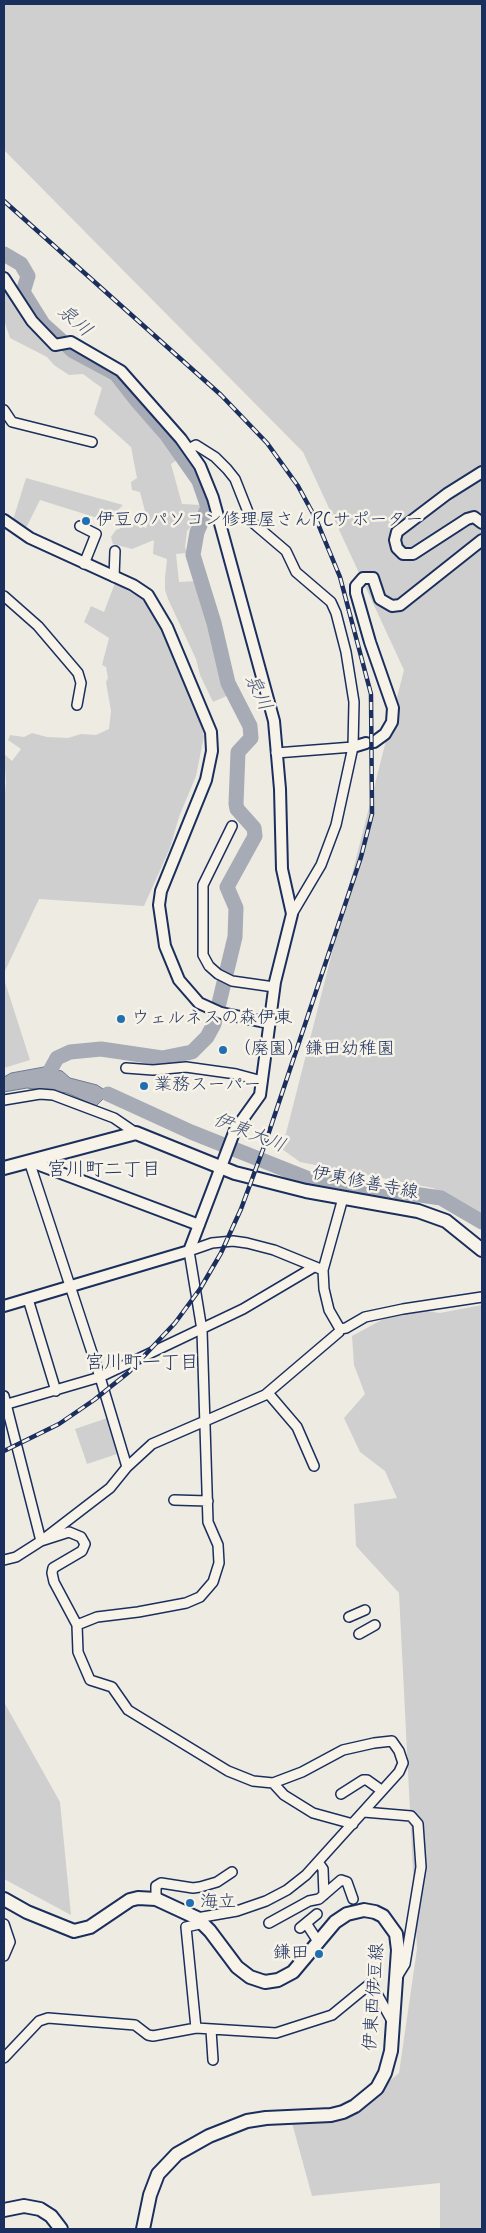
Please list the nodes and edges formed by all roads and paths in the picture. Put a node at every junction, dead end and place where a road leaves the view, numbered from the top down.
1 (4, 278) edge
2 (4, 410) edge
3 (92, 442) dead end
4 (189, 449) junction
5 (482, 472) edge
6 (4, 520) edge
7 (482, 523) edge
8 (80, 526) dead end
9 (482, 540) edge
10 (114, 551) dead end
11 (84, 564) junction
12 (114, 577) junction
13 (4, 596) edge
14 (77, 706) dead end
15 (353, 747) junction
16 (276, 753) junction
17 (232, 826) dead end
18 (292, 914) junction
19 (274, 987) junction
20 (270, 1023) junction
21 (126, 1068) dead end
22 (262, 1081) junction
23 (4, 1100) edge
24 (136, 1133) junction
25 (29, 1161) junction
26 (222, 1163) junction
27 (4, 1168) edge
28 (343, 1198) junction
29 (199, 1225) junction
30 (476, 1242) edge
31 (189, 1250) junction
32 (482, 1250) edge
33 (318, 1268) junction
34 (70, 1287) junction
35 (482, 1297) edge
36 (28, 1299) junction
37 (4, 1306) edge
38 (340, 1329) junction
39 (202, 1330) junction
40 (100, 1377) junction
41 (56, 1391) junction
42 (268, 1393) junction
43 (5, 1402) edge
44 (206, 1422) junction
45 (314, 1466) dead end
46 (127, 1468) junction
47 (174, 1500) dead end
48 (208, 1501) junction
49 (41, 1541) junction
50 (4, 1560) edge
51 (365, 1610) dead end
52 (349, 1618) dead end
53 (77, 1625) junction
54 (375, 1625) dead end
55 (359, 1634) dead end
56 (273, 1784) junction
57 (381, 1790) junction
58 (341, 1794) dead end
59 (364, 1812) junction
60 (353, 1824) junction
61 (318, 1862) junction
62 (232, 1872) dead end
63 (324, 1895) junction
64 (4, 1899) edge
65 (156, 1899) junction
66 (353, 1900) dead end
67 (317, 1914) dead end
68 (200, 1921) junction
69 (269, 1923) dead end
70 (4, 1924) edge
71 (319, 1943) junction
72 (4, 1956) edge
73 (397, 1977) junction
74 (393, 2021) junction
75 (196, 2028) junction
76 (211, 2030) junction
77 (4, 2058) edge
78 (213, 2060) dead end
79 (4, 2210) edge
80 (61, 2229) edge
81 (142, 2229) edge

1 - 4 street
2 - 3 street
4 - 15 street
4 - 16 street
5 - 7 street
6 - 11 street
8 - 11 street
9 - 15 street
10 - 12 street
11 - 12 street
12 - 20 street
13 - 14 street
15 - 16 street
15 - 18 street
16 - 18 street
17 - 19 street
18 - 19 street
19 - 20 street
20 - 22 street
21 - 22 street
22 - 26 street
23 - 24 street
24 - 25 main road
24 - 26 main road, 伊東修善寺線
25 - 27 main road
25 - 29 street
25 - 34 street
26 - 28 main road, 伊東修善寺線
26 - 29 street
28 - 30 main road, 伊東修善寺線
28 - 33 street
29 - 31 street
30 - 32 main road, 伊東修善寺線
31 - 33 street
31 - 34 street
31 - 39 street
33 - 38 street
33 - 39 street
34 - 36 street
34 - 40 street
35 - 38 street
36 - 37 street
36 - 41 street
38 - 42 street
39 - 40 street
39 - 44 street
40 - 41 street
40 - 46 street
41 - 43 street
42 - 44 street
42 - 45 street
43 - 49 street
44 - 46 street
44 - 48 street
46 - 49 street
47 - 48 street
48 - 53 street
49 - 50 street
49 - 53 street
51 - 52 street
53 - 56 street
54 - 55 street
56 - 57 street
56 - 60 street
57 - 58 street
57 - 59 street
59 - 60 street
59 - 73 street
60 - 61 street
61 - 63 street
61 - 68 street
62 - 65 street
63 - 66 street
63 - 69 street
64 - 65 main road, 伊東西伊豆線
65 - 68 main road, 伊東西伊豆線
67 - 71 street
68 - 71 main road, 伊東西伊豆線
68 - 75 street
70 - 72 street
71 - 73 main road, 伊東西伊豆線
73 - 74 main road, 伊東西伊豆線
74 - 76 street
74 - 81 main road, 伊東西伊豆線
75 - 76 street
75 - 77 street
76 - 78 street
79 - 80 main road

